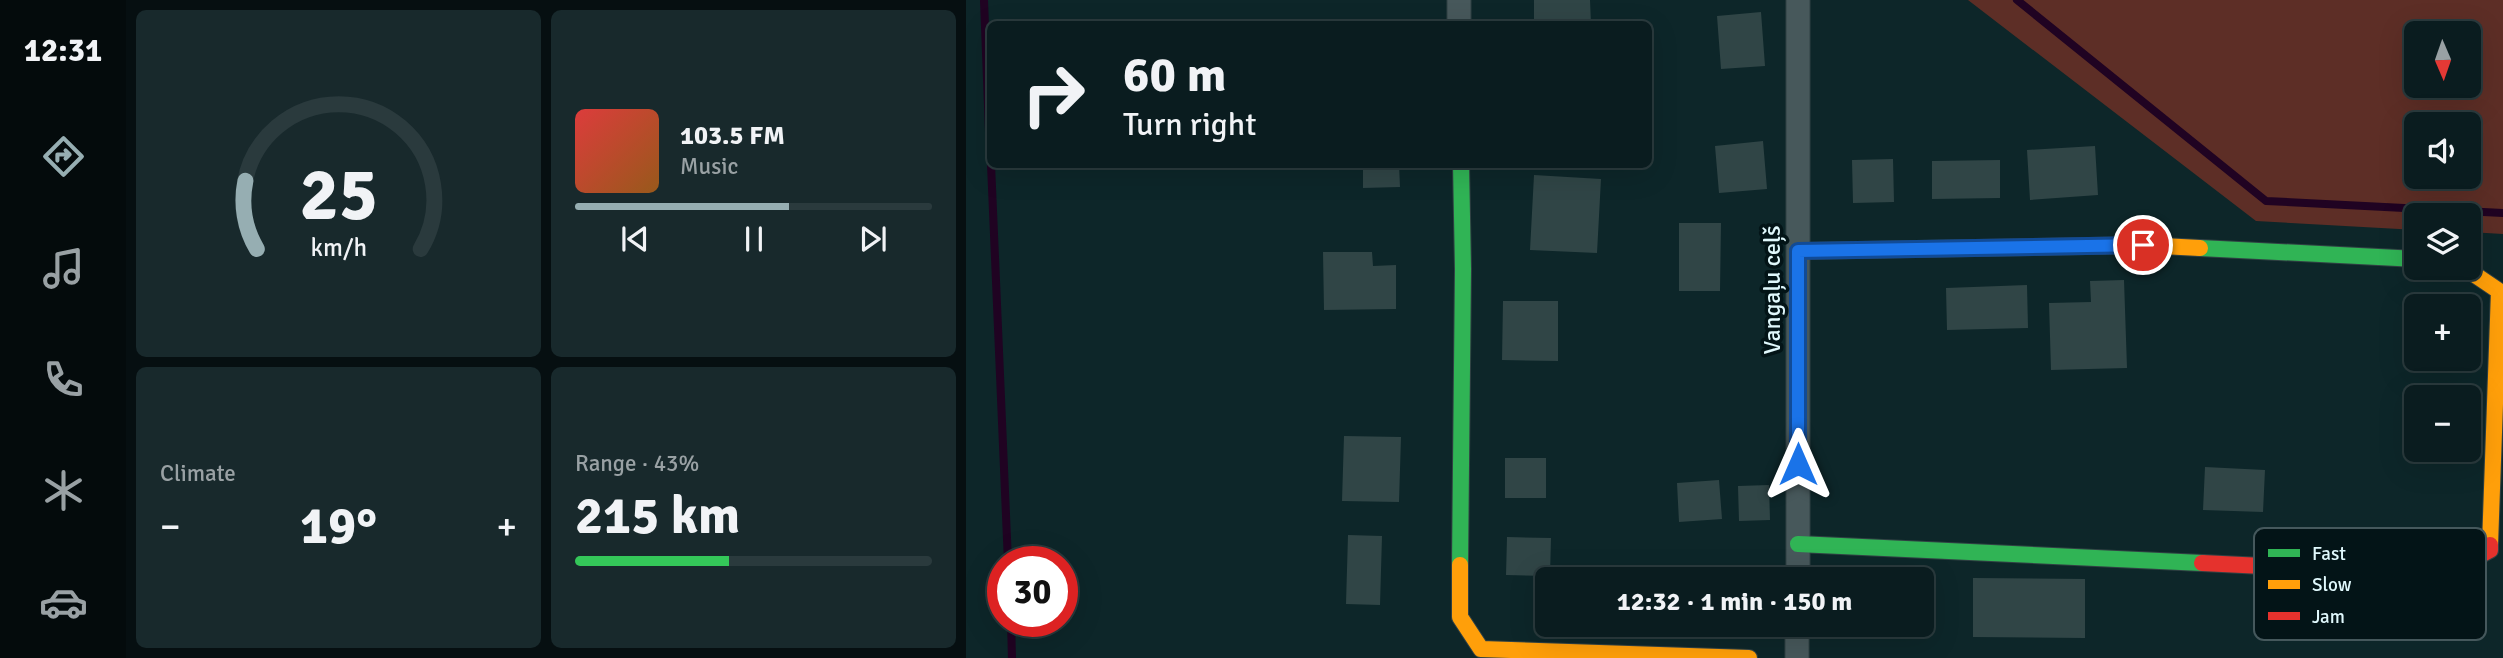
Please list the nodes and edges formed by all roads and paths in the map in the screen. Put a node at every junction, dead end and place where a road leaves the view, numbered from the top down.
1 (1459, 0) edge
2 (1798, 0) edge
3 (1459, 21) edge
4 (1461, 168) edge
5 (1798, 251) junction
6 (2404, 259) edge
7 (2481, 279) edge
8 (1798, 544) junction
9 (2486, 552) edge
10 (2254, 566) edge
11 (1798, 567) edge
12 (1797, 637) edge
13 (1749, 658) edge
14 (1797, 658) edge

1 - 3 street
2 - 5 street, Vangaļu ceļš
4 - 13 street
5 - 6 street
5 - 8 street, Vangaļu ceļš
7 - 9 street
8 - 10 street
8 - 11 street, Vangaļu ceļš
12 - 14 street

